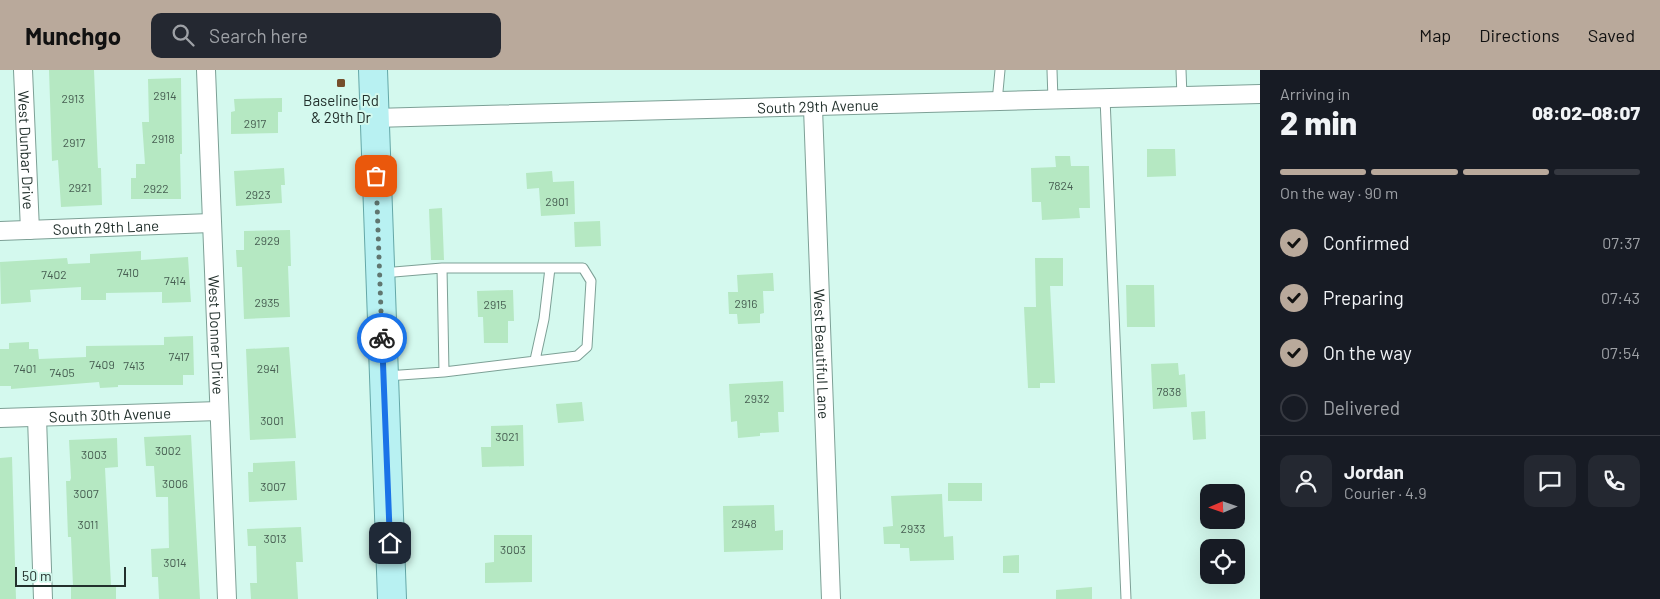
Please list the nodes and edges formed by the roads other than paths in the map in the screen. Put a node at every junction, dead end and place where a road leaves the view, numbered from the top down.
1 (23, 70) edge
2 (206, 70) edge
3 (372, 70) edge
4 (1000, 70) edge
5 (1052, 70) edge
6 (1181, 70) edge
7 (1260, 94) edge
8 (1182, 96) junction
9 (1105, 98) junction
10 (1053, 100) junction
11 (997, 102) junction
12 (813, 108) junction
13 (374, 118) junction
14 (211, 223) junction
15 (30, 230) junction
16 (0, 232) edge
17 (442, 268) junction
18 (550, 268) junction
19 (380, 273) junction
20 (535, 360) junction
21 (444, 372) junction
22 (384, 376) junction
23 (219, 411) junction
24 (37, 417) junction
25 (0, 418) edge
26 (43, 599) edge
27 (227, 599) edge
28 (392, 599) edge
29 (831, 599) edge
30 (1126, 599) edge

1 - 15 street, West Dunbar Drive
2 - 14 street, West Donner Drive
3 - 13 main road
4 - 11 lane
5 - 10 lane
6 - 8 lane
7 - 8 street, South 29th Avenue
8 - 9 street, South 29th Avenue
9 - 10 street, South 29th Avenue
9 - 30 lane
10 - 11 street, South 29th Avenue
11 - 12 street, South 29th Avenue
12 - 13 street, South 29th Avenue
12 - 29 street, West Beautiful Lane
13 - 19 main road
14 - 15 street, South 29th Lane
14 - 23 street, West Donner Drive
15 - 16 street, South 29th Lane
17 - 18 lane
17 - 19 lane
17 - 21 lane
18 - 20 lane
18 - 20 lane
19 - 22 main road
20 - 21 lane
21 - 22 lane
22 - 28 main road
23 - 24 street, South 30th Avenue
23 - 27 street, West Donner Drive
24 - 25 street, South 30th Avenue
24 - 26 street

